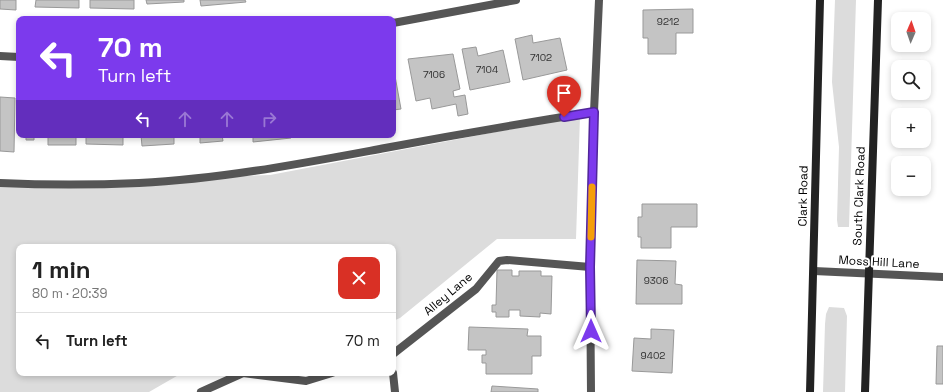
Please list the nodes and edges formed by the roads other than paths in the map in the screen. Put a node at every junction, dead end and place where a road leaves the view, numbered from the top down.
1 (516, 0) edge
2 (599, 0) edge
3 (820, 0) edge
4 (878, 0) edge
5 (396, 22) edge
6 (0, 56) edge
7 (16, 57) edge
8 (594, 112) junction
9 (0, 183) edge
10 (590, 267) junction
11 (814, 271) junction
12 (869, 273) junction
13 (943, 277) edge
14 (396, 352) edge
15 (236, 376) edge
16 (267, 376) edge
17 (322, 376) edge
18 (393, 376) edge
19 (201, 392) edge
20 (395, 392) edge
21 (591, 392) edge
22 (810, 392) edge
23 (865, 392) edge

1 - 5 street
2 - 8 street
3 - 11 main road, Clark Road
4 - 12 main road, South Clark Road
6 - 7 street
8 - 9 street
8 - 10 street
10 - 14 street, Alley Lane
10 - 21 street
11 - 12 street, Moss Hill Lane
11 - 22 main road, Clark Road
12 - 13 street, Moss Hill Lane
12 - 23 main road, South Clark Road
15 - 19 street
16 - 17 street
18 - 20 street

